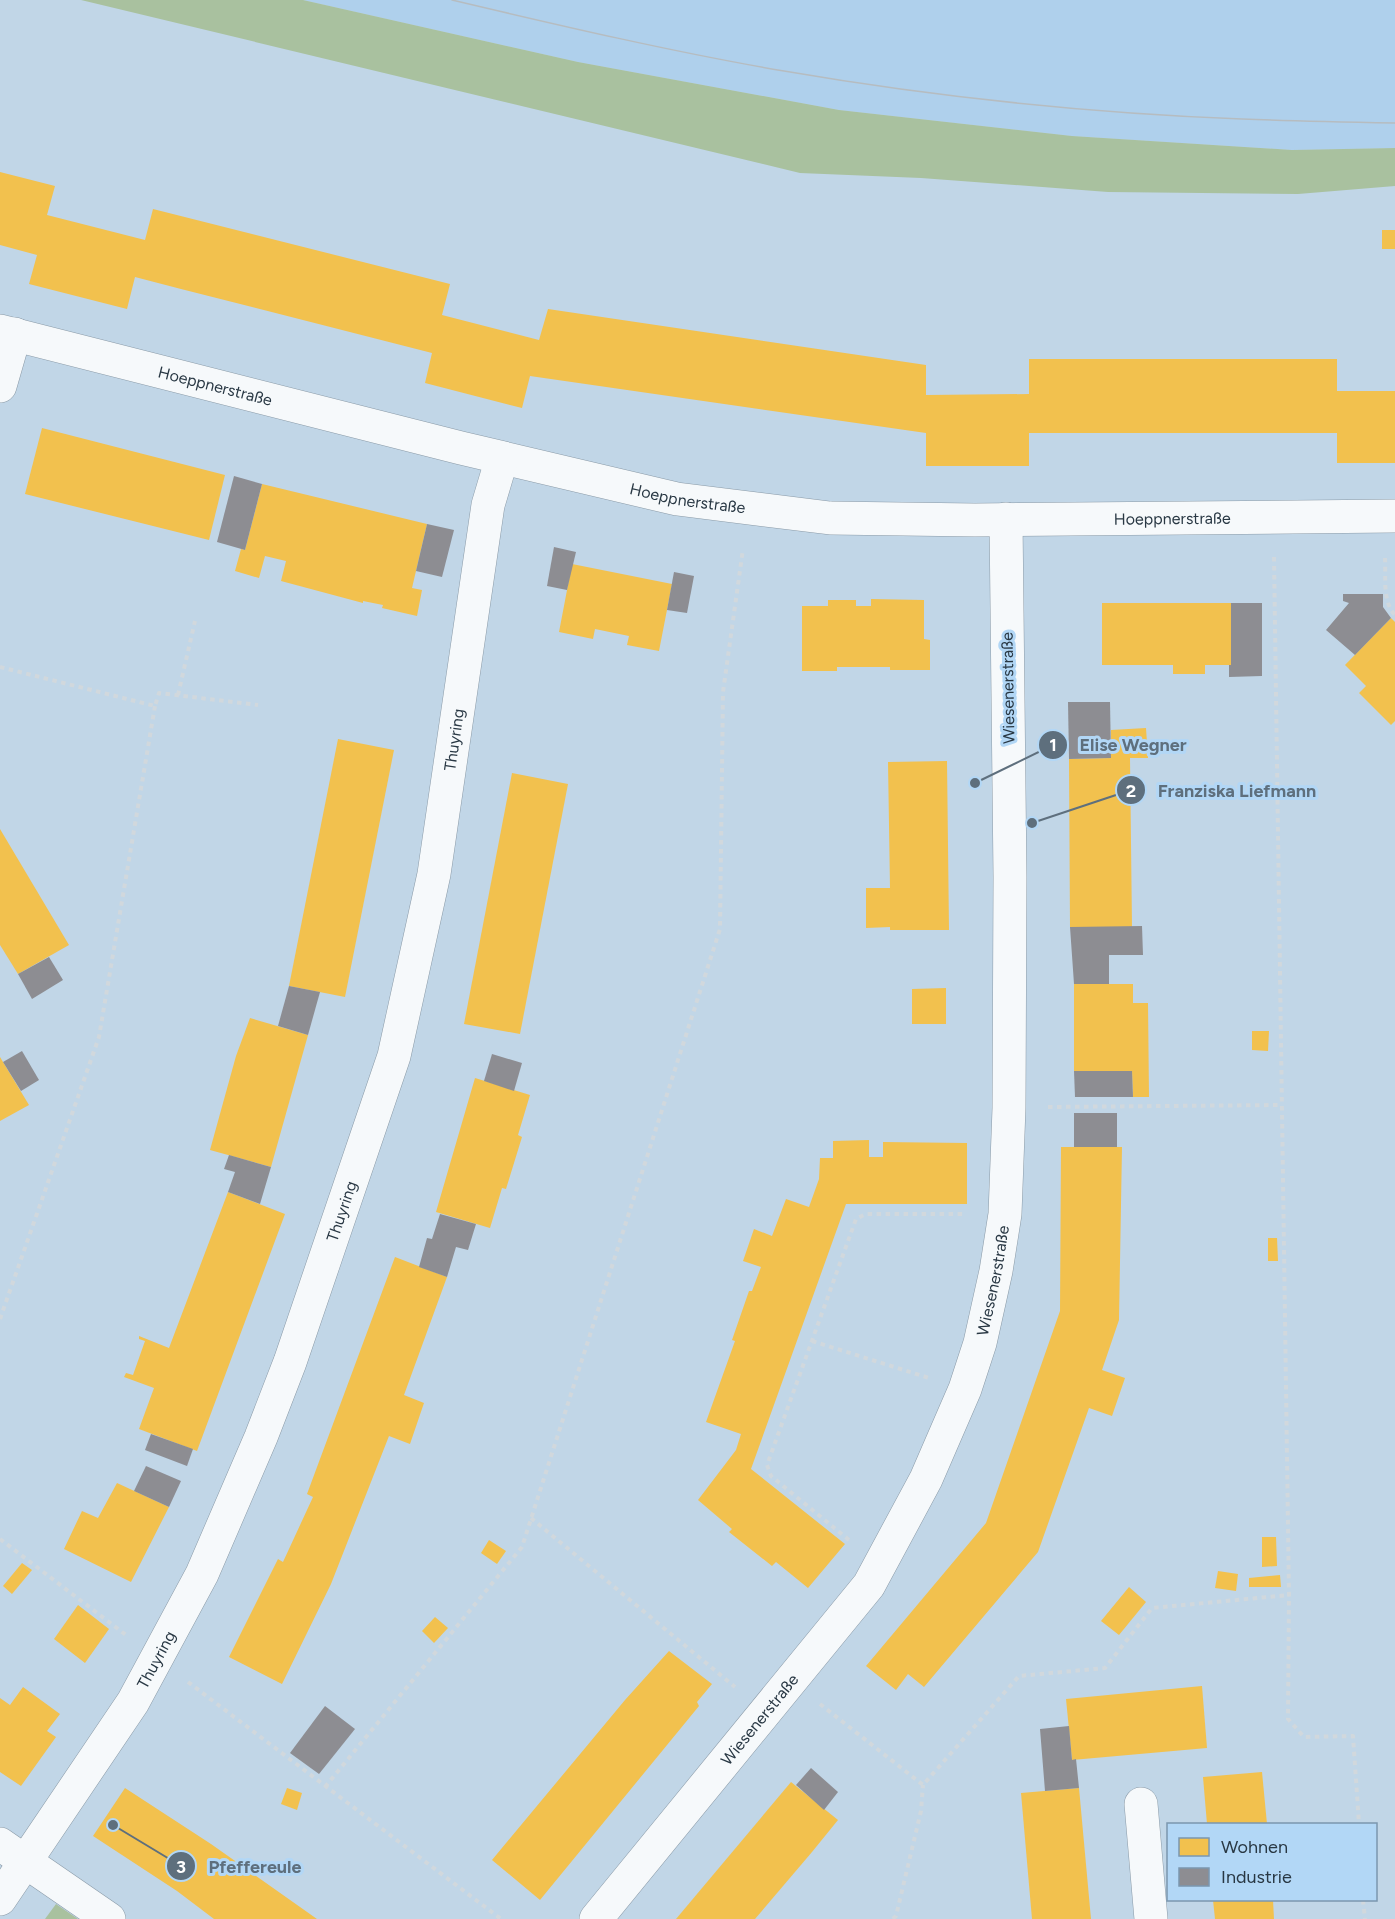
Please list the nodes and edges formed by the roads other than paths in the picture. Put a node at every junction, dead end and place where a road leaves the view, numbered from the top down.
1 (8, 332) edge
2 (0, 386) edge
3 (502, 458) junction
4 (1395, 516) edge
5 (1005, 519) junction
6 (1141, 1804) dead end
7 (13, 1853) edge
8 (0, 1899) edge
9 (109, 1919) edge
10 (596, 1919) edge
11 (1151, 1919) edge

1 - 2 street
1 - 3 street, Hoeppnerstraße
3 - 5 street, Hoeppnerstraße
3 - 7 street, Thuyring
4 - 5 street, Hoeppnerstraße
5 - 10 street, Wiesenerstraße
6 - 11 street
7 - 8 street, Thuyring
7 - 9 street

